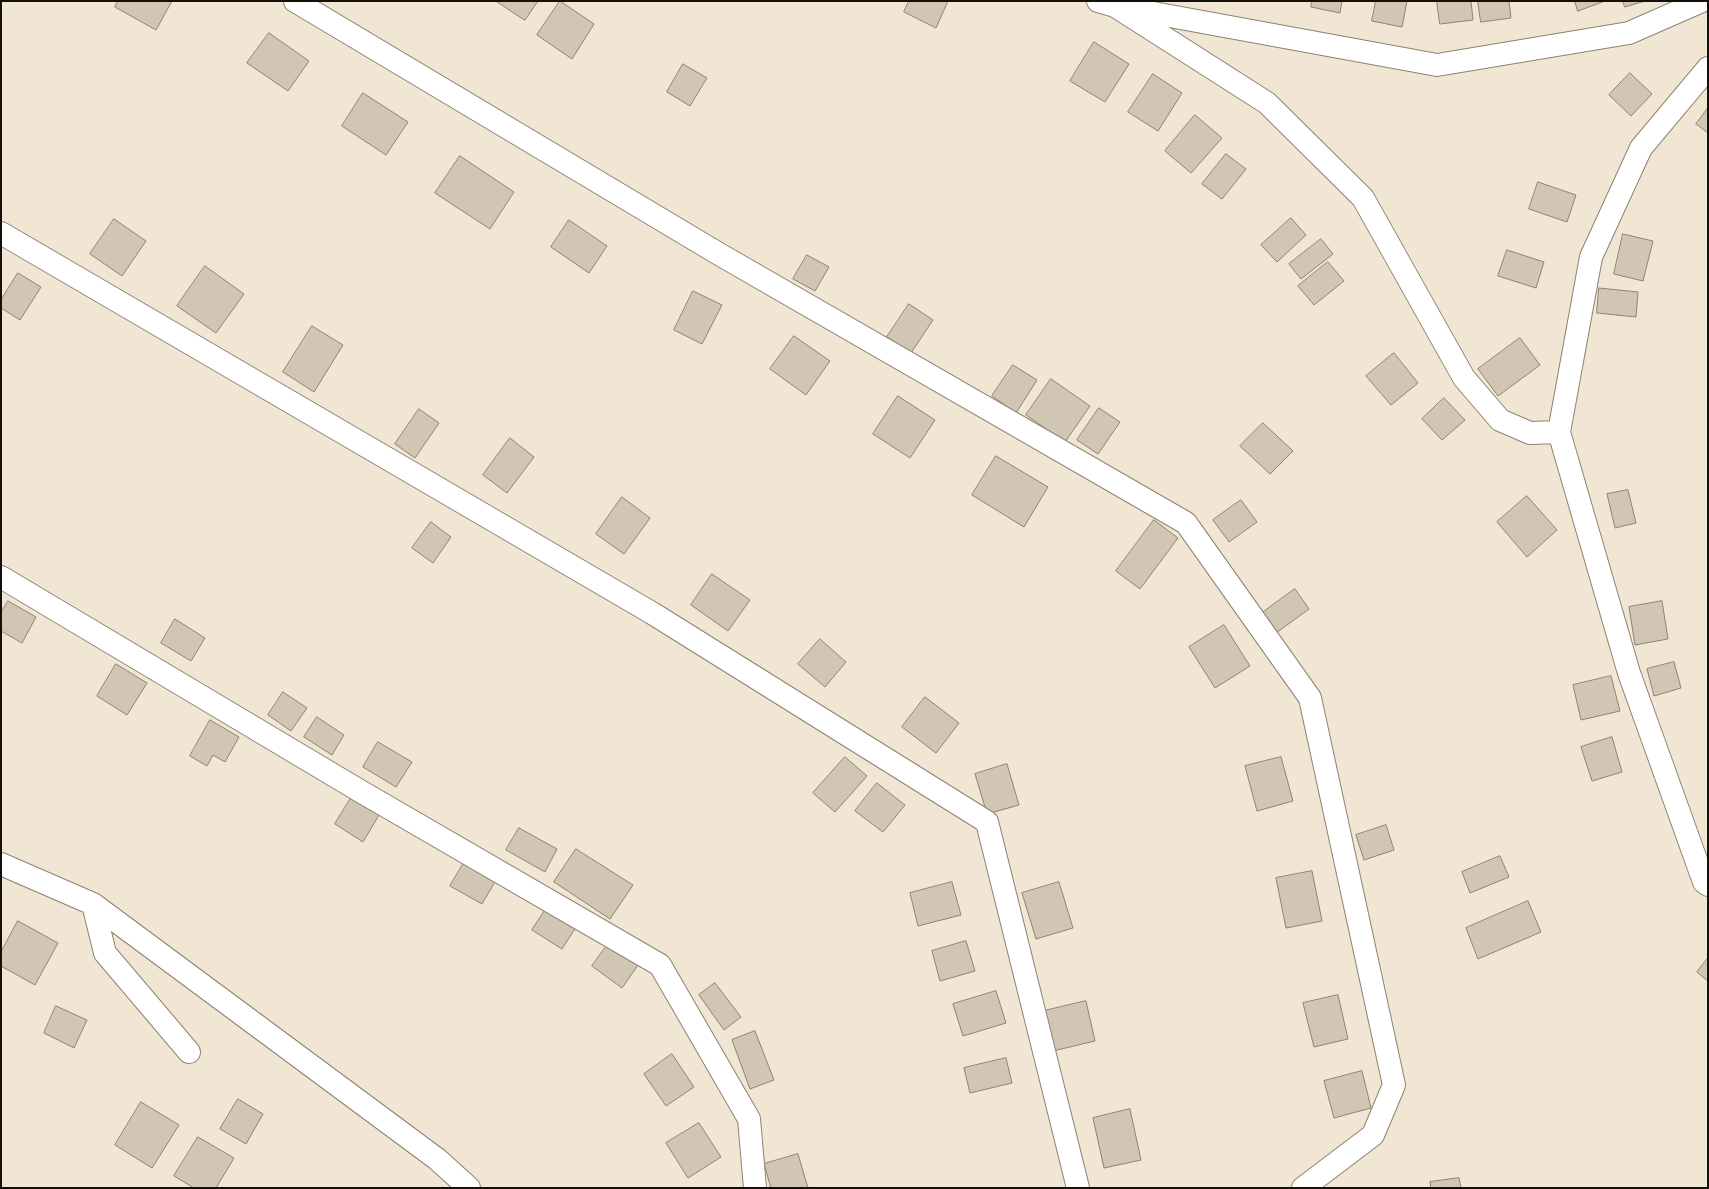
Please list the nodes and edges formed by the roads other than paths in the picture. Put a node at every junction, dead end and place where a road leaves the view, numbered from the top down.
1 (295, 1) edge
2 (1702, 1) edge
3 (1106, 4) edge
4 (1708, 68) edge
5 (1, 233) edge
6 (1559, 432) junction
7 (1, 577) edge
8 (1, 864) edge
9 (1708, 885) edge
10 (93, 904) junction
11 (189, 1052) dead end
12 (469, 1188) edge
13 (755, 1188) edge
14 (1078, 1188) edge
15 (1303, 1188) edge

1 - 15 street
2 - 3 street
3 - 6 street
4 - 6 street
5 - 14 street
6 - 9 street
7 - 13 street
8 - 10 street
10 - 11 street
10 - 12 street

